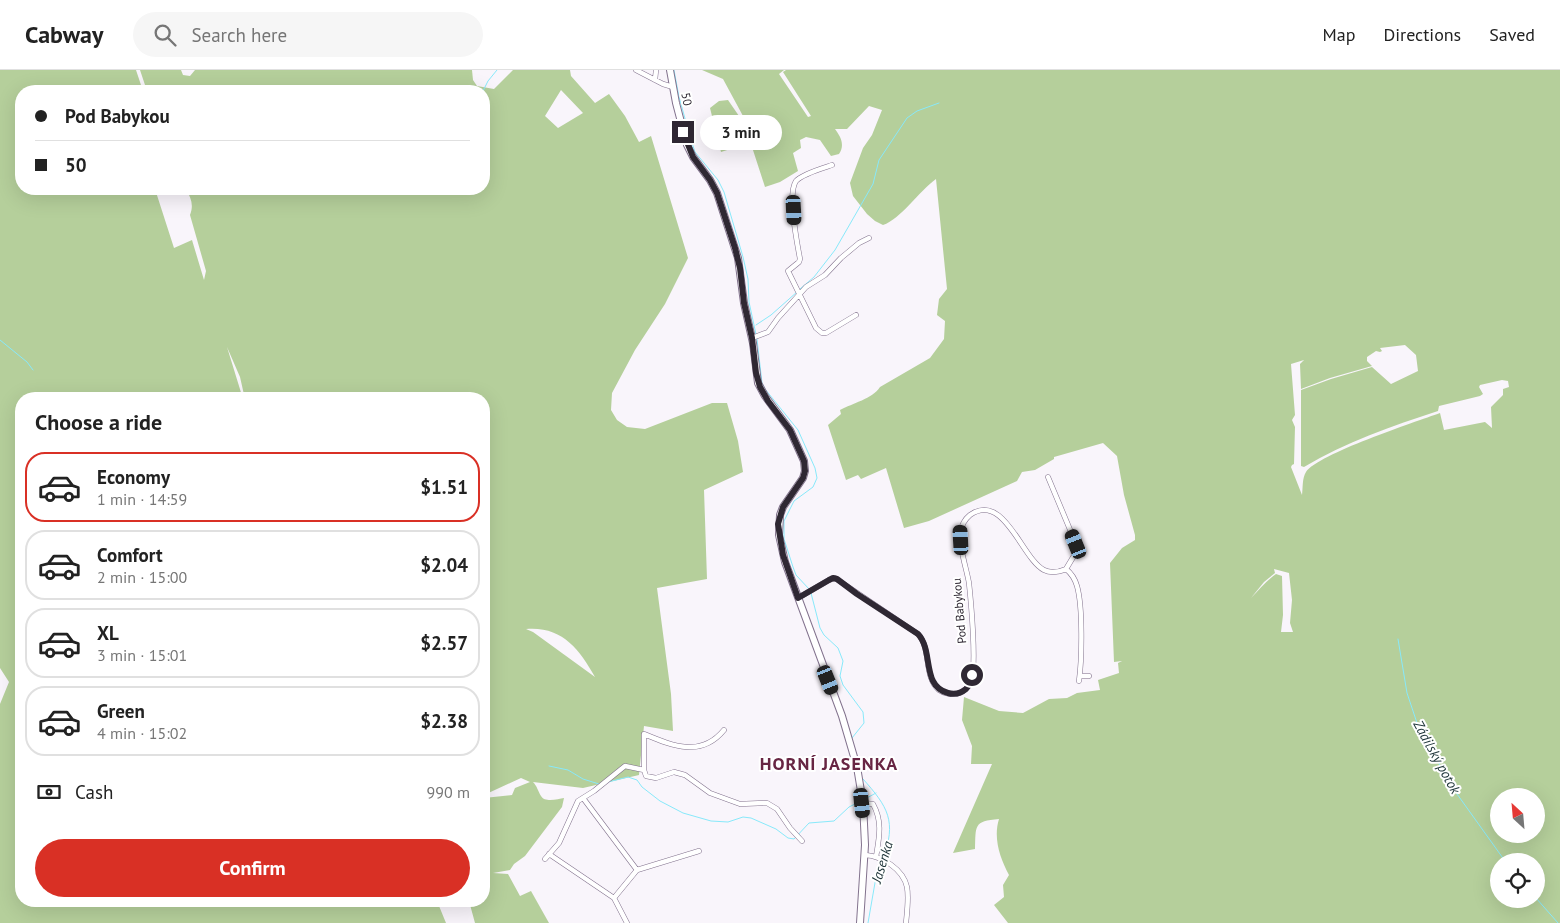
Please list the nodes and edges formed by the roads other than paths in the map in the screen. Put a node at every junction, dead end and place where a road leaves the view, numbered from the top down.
1 (636, 70) edge
2 (656, 70) edge
3 (670, 70) edge
4 (656, 80) junction
5 (673, 87) junction
6 (832, 165) dead end
7 (869, 238) dead end
8 (799, 293) junction
9 (856, 315) dead end
10 (756, 337) junction
11 (1048, 477) dead end
12 (1066, 569) junction
13 (798, 598) junction
14 (1089, 676) dead end
15 (724, 730) dead end
16 (644, 770) junction
17 (583, 798) junction
18 (862, 801) junction
19 (802, 841) dead end
20 (698, 851) dead end
21 (865, 854) junction
22 (876, 856) junction
23 (637, 870) junction
24 (614, 898) junction
25 (627, 923) edge
26 (860, 923) edge
27 (906, 923) edge

1 - 4 street
2 - 4 street
3 - 5 street, 50
4 - 5 street
5 - 10 street, 50
6 - 8 street
7 - 8 street
8 - 9 street
8 - 10 street
10 - 13 street, 50
11 - 12 street
12 - 13 street, Pod Babykou
12 - 14 street
13 - 18 street, 50
15 - 16 street
16 - 17 street
16 - 19 street
17 - 23 street
17 - 24 street
18 - 21 street, 50
18 - 22 street
20 - 23 street
21 - 22 street
21 - 26 street, 50
22 - 27 street
23 - 24 street
24 - 25 street

